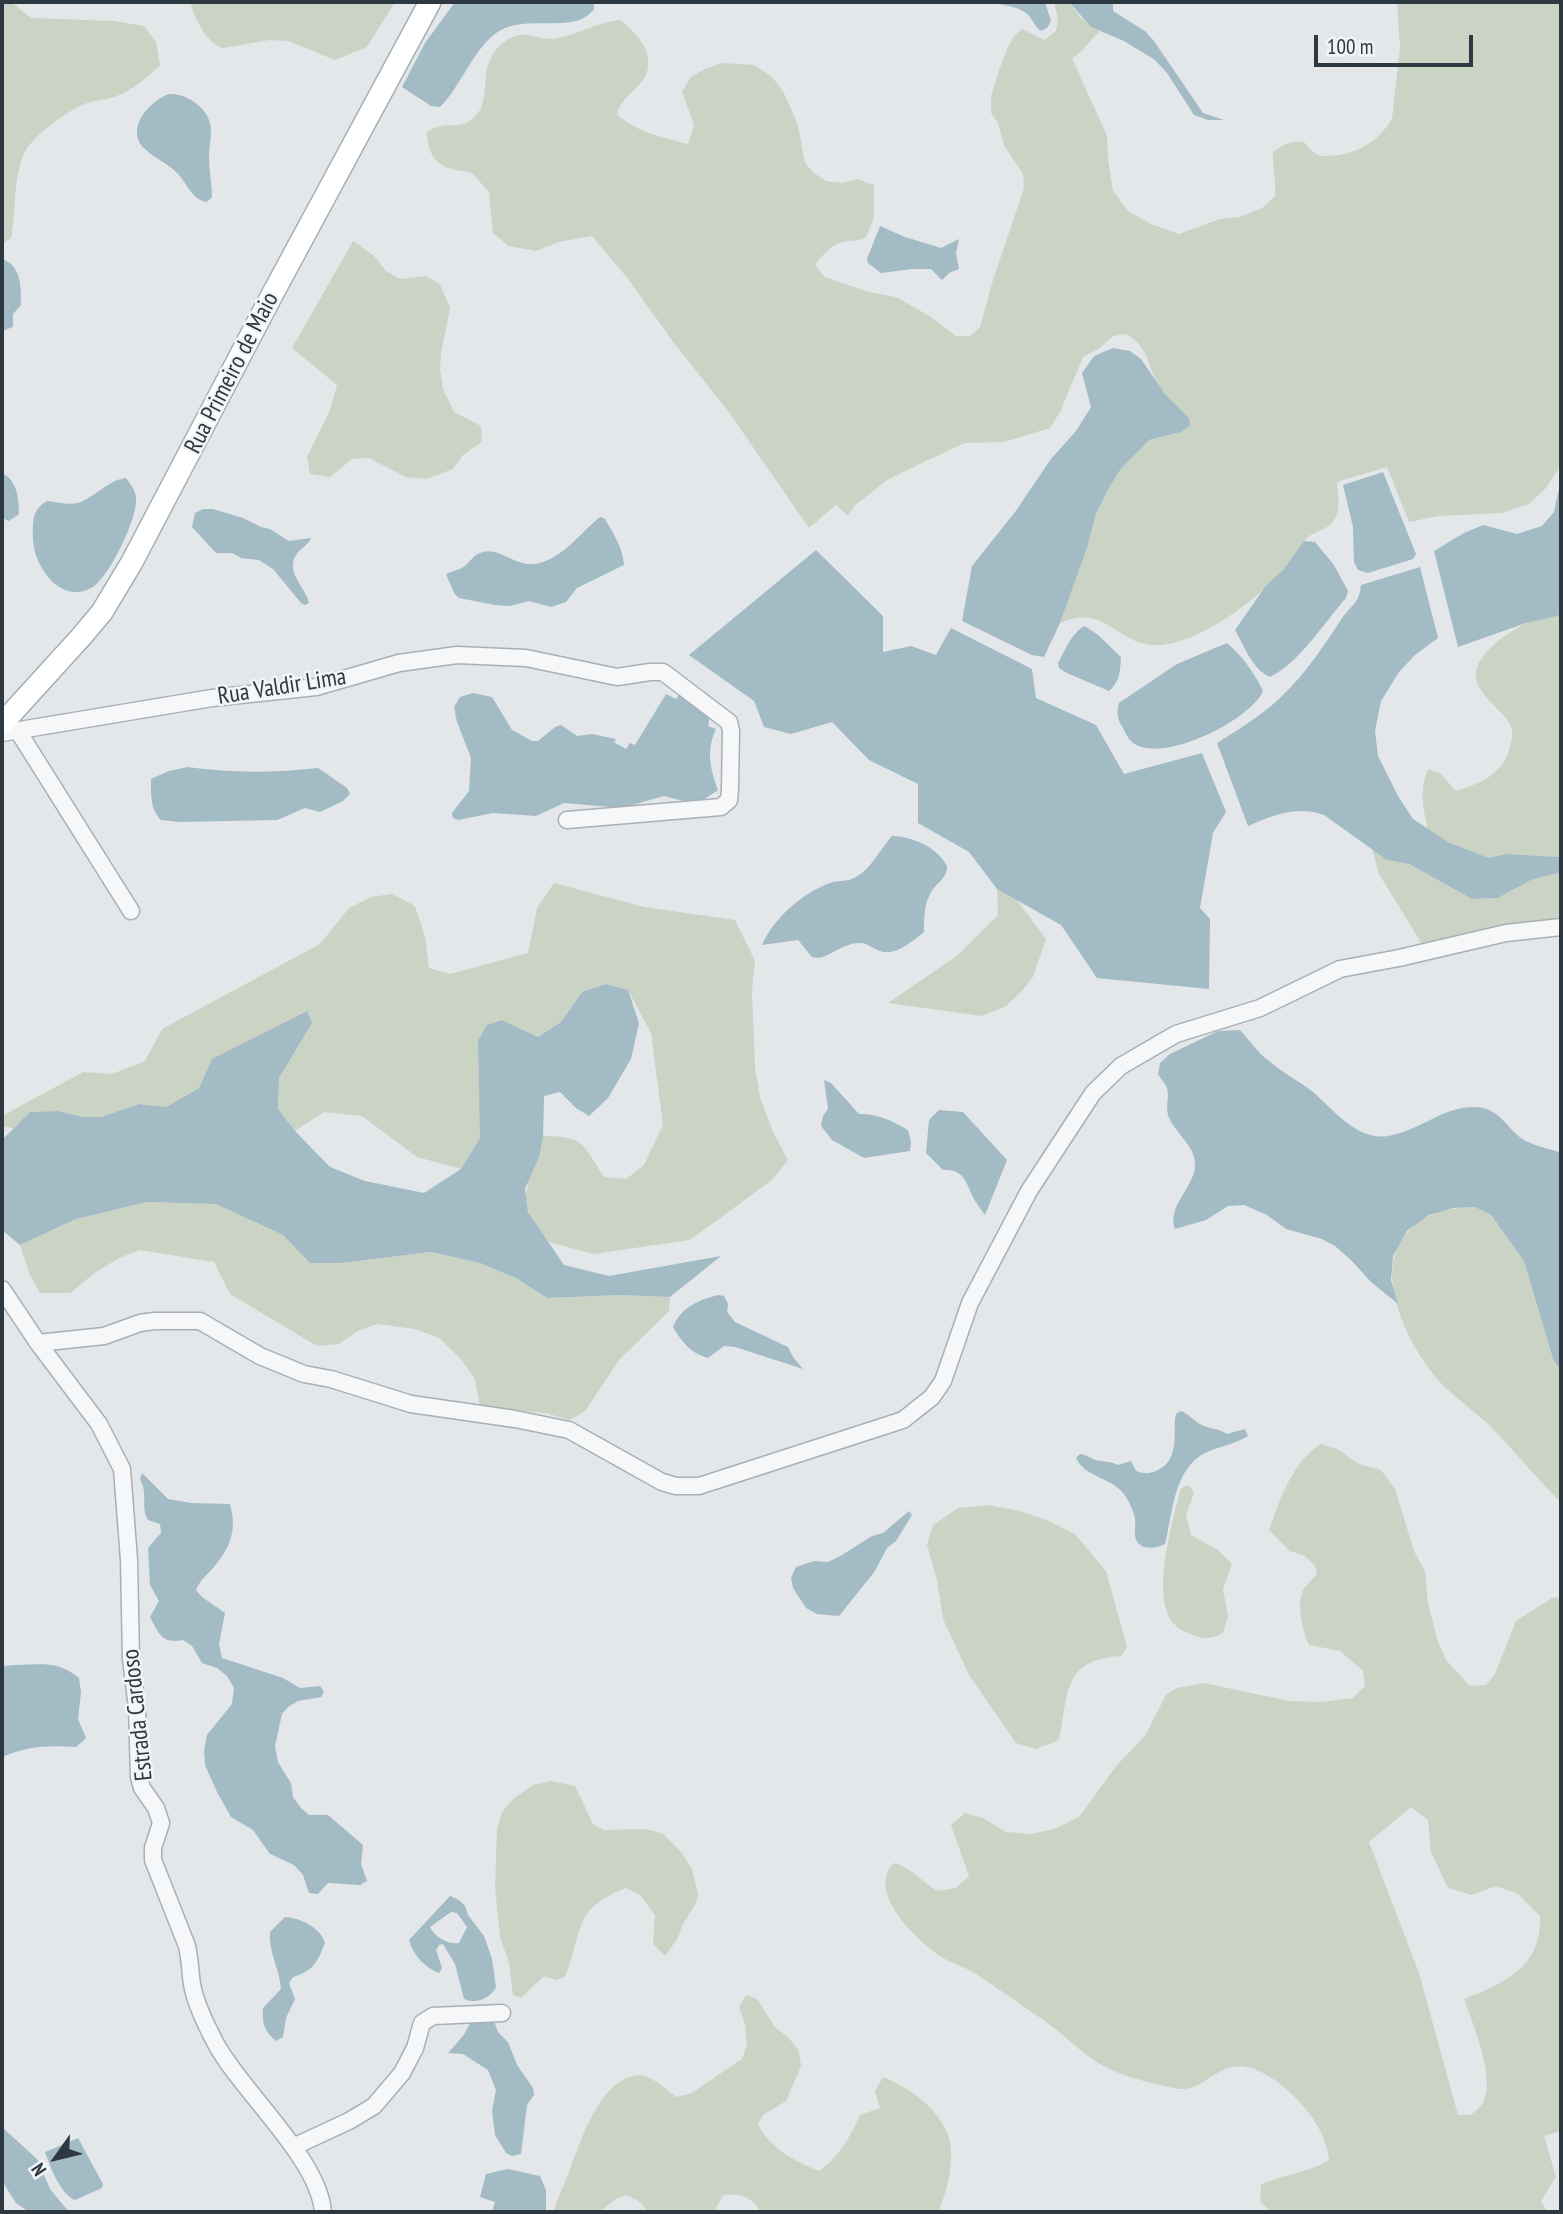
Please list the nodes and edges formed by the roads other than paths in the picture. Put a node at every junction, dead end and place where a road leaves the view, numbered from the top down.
1 (430, 2) edge
2 (7, 729) edge
3 (567, 820) dead end
4 (131, 911) dead end
5 (1561, 927) edge
6 (2, 1289) edge
7 (37, 1343) junction
8 (502, 2013) dead end
9 (293, 2147) junction
10 (323, 2212) edge

1 - 2 main road, Rua Primeiro de Maio
2 - 3 street, Rua Valdir Lima
2 - 4 street
5 - 7 street
6 - 7 street, Estrada Cardoso
7 - 9 street, Estrada Cardoso
8 - 9 street
9 - 10 street, Estrada Cardoso

